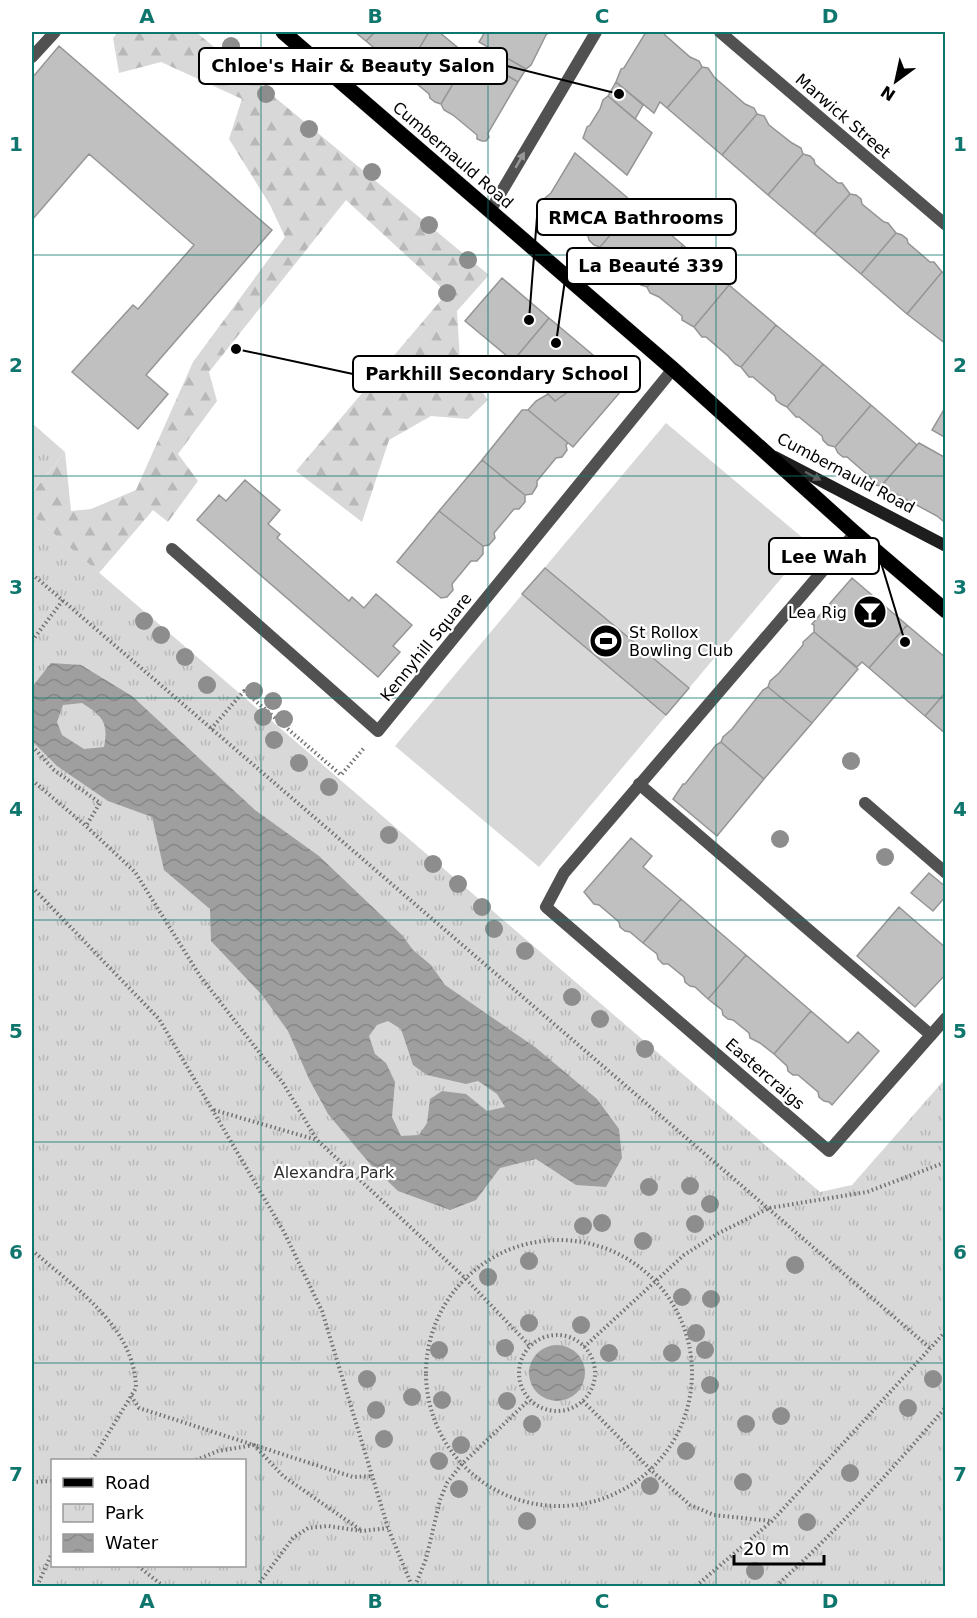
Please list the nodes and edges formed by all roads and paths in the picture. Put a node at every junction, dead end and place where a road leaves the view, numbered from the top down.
1 (55, 32) edge
2 (283, 32) edge
3 (596, 32) edge
4 (720, 32) edge
5 (32, 57) edge
6 (490, 211) junction
7 (945, 225) edge
8 (673, 369) junction
9 (761, 449) junction
10 (855, 533) junction
11 (945, 546) edge
12 (172, 549) dead end
13 (32, 574) edge
14 (63, 600) junction
15 (945, 611) edge
16 (32, 641) edge
17 (211, 729) junction
18 (378, 731) junction
19 (32, 746) edge
20 (32, 780) edge
21 (639, 784) junction
22 (865, 803) dead end
23 (86, 826) junction
24 (945, 873) edge
25 (32, 887) edge
26 (945, 1018) edge
27 (931, 1035) junction
28 (213, 1110) junction
29 (317, 1140) junction
30 (945, 1162) edge
31 (769, 1208) junction
32 (32, 1250) edge
33 (465, 1278) junction
34 (654, 1280) junction
35 (945, 1330) edge
36 (530, 1346) junction
37 (584, 1347) junction
38 (930, 1348) junction
39 (131, 1396) junction
40 (530, 1400) junction
41 (583, 1401) junction
42 (945, 1407) edge
43 (254, 1445) junction
44 (93, 1459) edge
45 (200, 1459) edge
46 (461, 1465) junction
47 (651, 1470) junction
48 (373, 1476) junction
49 (51, 1481) edge
50 (32, 1482) edge
51 (772, 1521) junction
52 (388, 1528) junction
53 (362, 1531) junction
54 (51, 1555) edge
55 (139, 1567) edge
56 (37, 1587) edge
57 (163, 1587) edge
58 (257, 1587) edge
59 (413, 1587) edge
60 (696, 1587) edge
61 (776, 1587) edge

1 - 5 street
2 - 6 main road, Cumbernauld Road
6 -> 3 street
4 - 7 street, Marwick Street
6 - 8 main road, Cumbernauld Road
8 - 9 main road, Cumbernauld Road
8 - 18 street, Kennyhill Square
9 - 10 main road, Cumbernauld Road
9 -> 11 main road, Cumbernauld Road
10 - 15 main road, Cumbernauld Road
10 - 21 street
12 - 18 street
13 - 14 path
14 - 16 path
14 - 17 path
17 - 18 path
17 - 31 path
19 - 23 path
20 - 23 path
21 - 27 street
21 - 27 street, Eastercraigs
22 - 24 street
23 - 29 path
25 - 28 path
26 - 27 street, Eastercraigs
28 - 29 path
28 - 48 path
29 - 33 path
30 - 31 path
31 - 34 path
31 - 38 path
32 - 39 path
33 - 34 path
33 - 36 path
33 - 46 path
34 - 37 path
34 - 47 path
35 - 38 path
36 - 37 path
36 - 40 path
37 - 41 path
38 - 51 path
39 - 43 path
39 - 44 path
40 - 41 path
40 - 46 path
41 - 47 path
42 - 61 path
43 - 45 path
43 - 48 path
43 - 53 path
46 - 47 path
46 - 59 path
47 - 51 path
48 - 52 path
49 - 50 path
51 - 60 path
52 - 53 path
52 - 59 path
53 - 58 path
54 - 56 path
55 - 57 path

